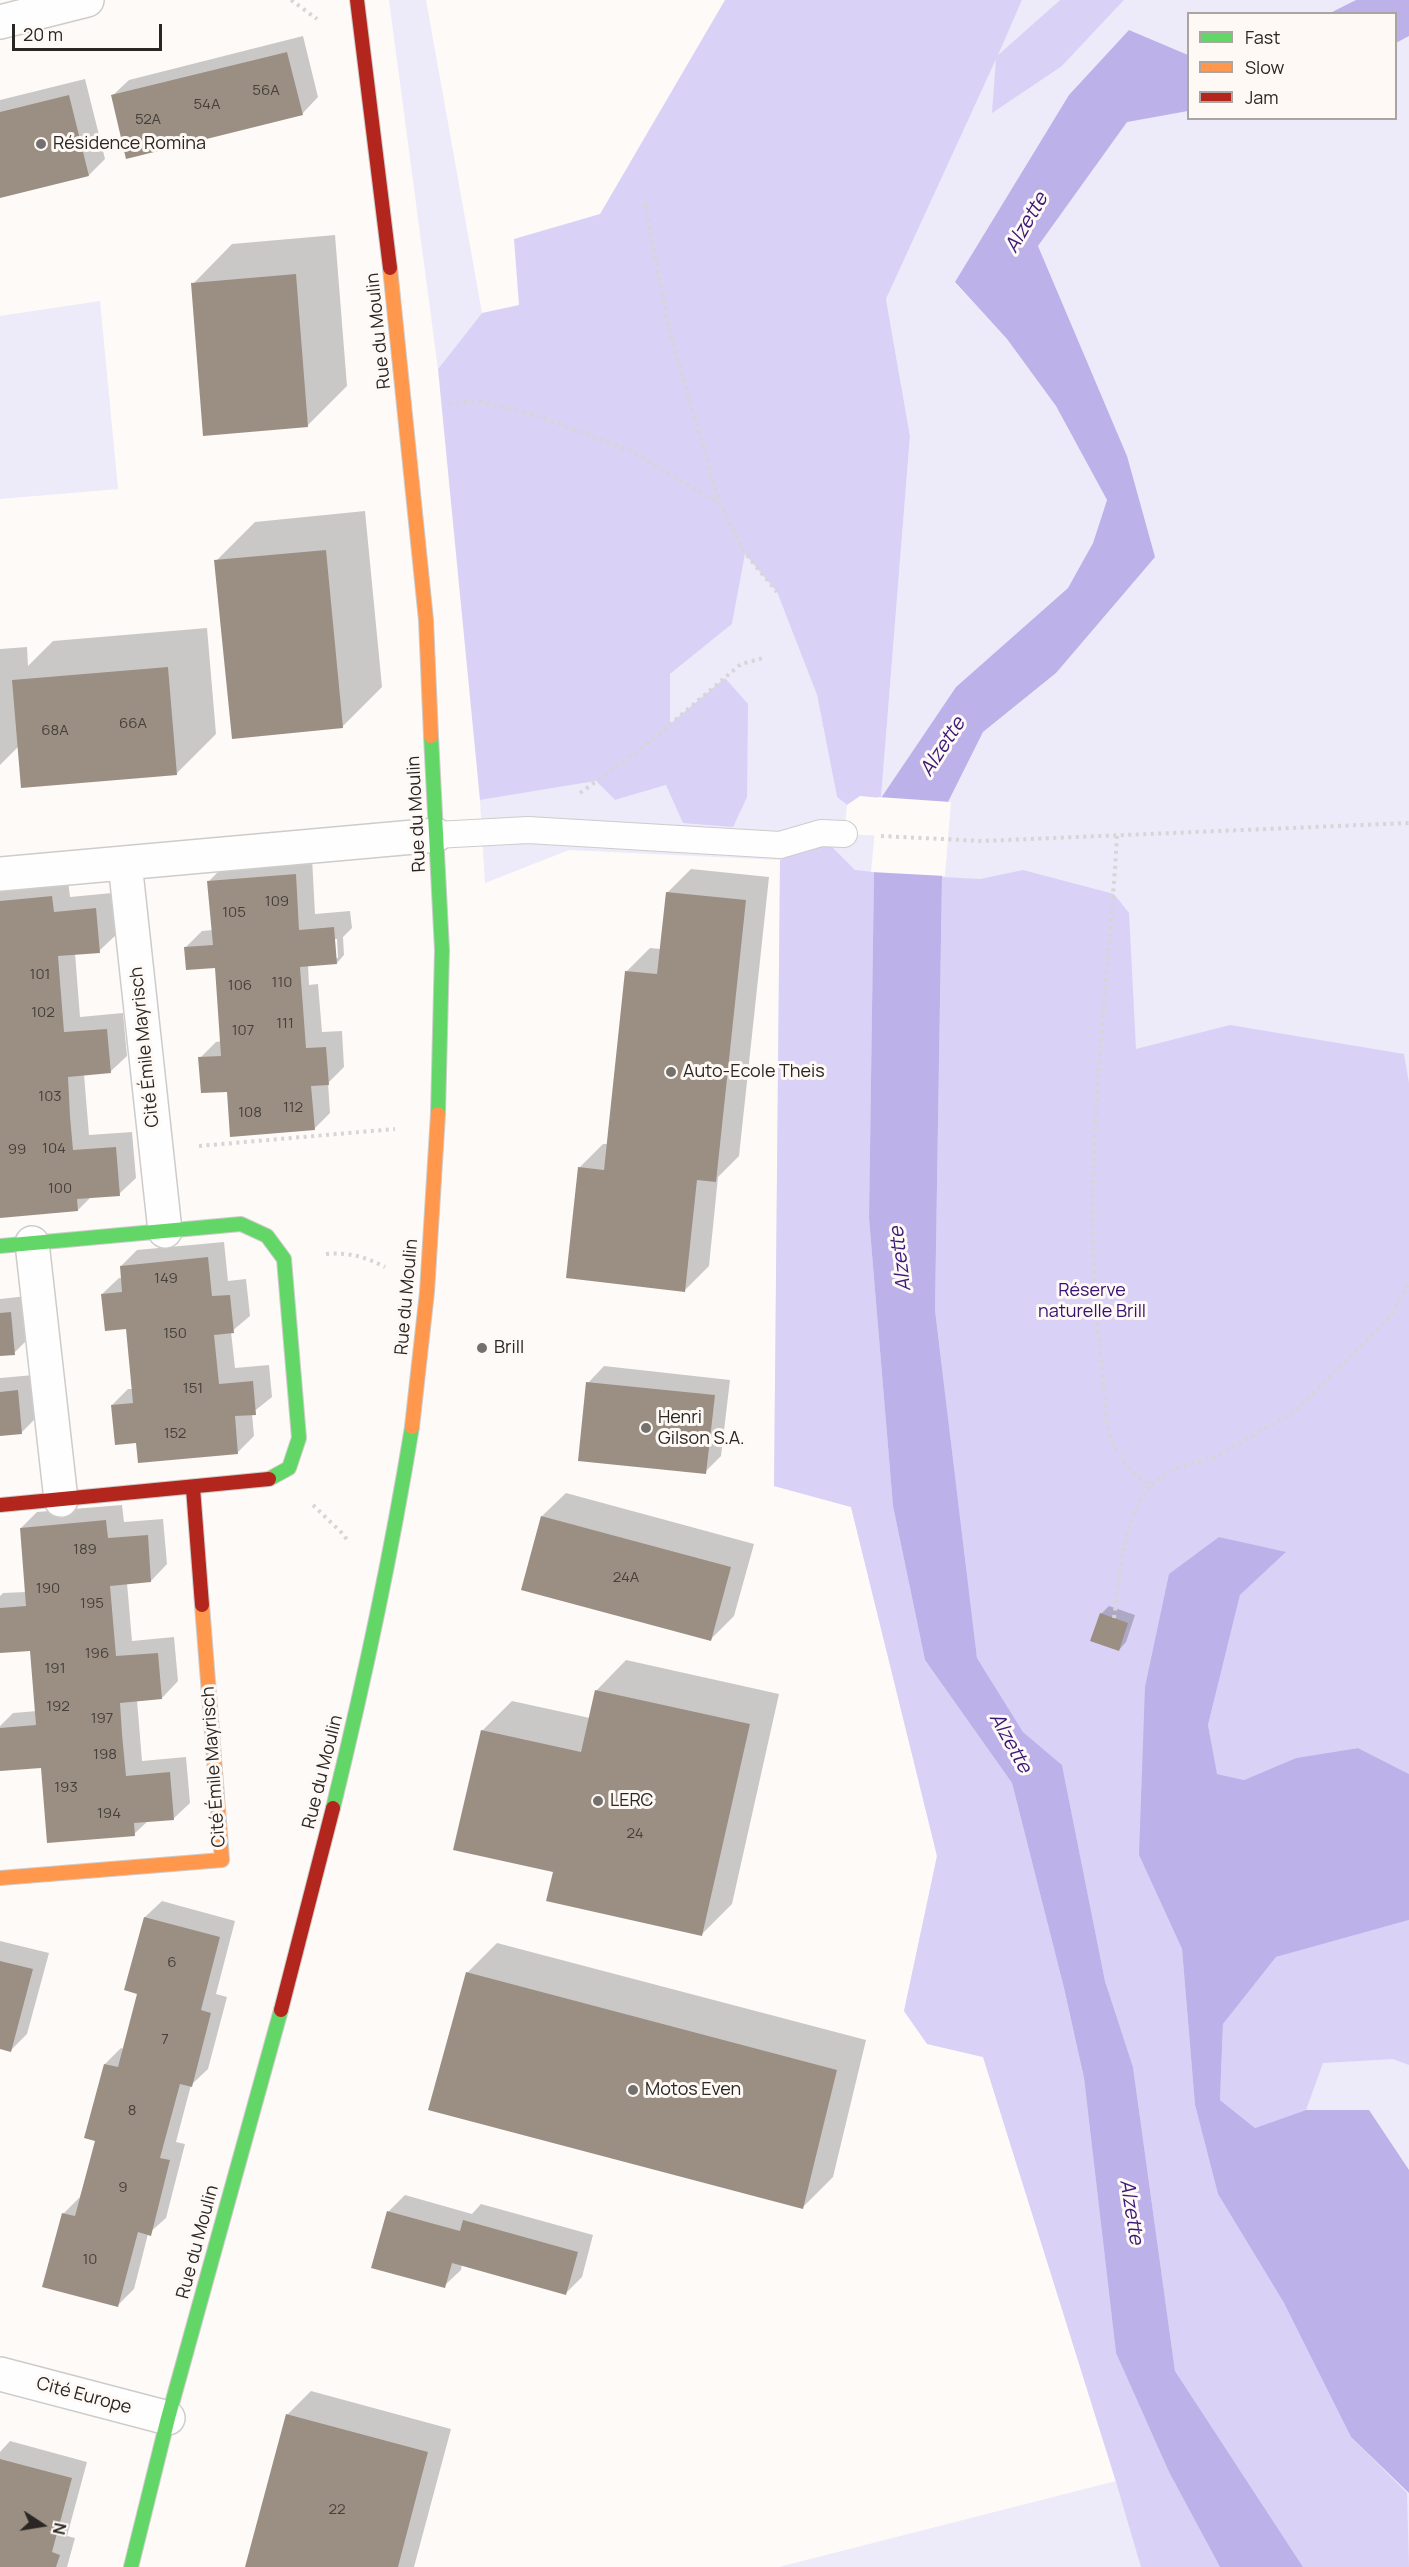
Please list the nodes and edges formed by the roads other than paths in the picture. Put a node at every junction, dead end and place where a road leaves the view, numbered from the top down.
1 (87, 0) edge
2 (357, 0) edge
3 (0, 22) edge
4 (844, 834) road end
5 (436, 835) junction
6 (125, 862) junction
7 (0, 874) edge
8 (165, 1231) junction
9 (32, 1243) junction
10 (0, 1246) edge
11 (193, 1488) junction
12 (61, 1500) junction
13 (0, 1505) edge
14 (0, 1878) edge
15 (0, 2374) edge
16 (168, 2418) junction
17 (131, 2567) edge

1 - 3 street
2 - 5 main road, Rue du Moulin
4 - 5 lane
5 - 6 street
5 - 16 main road, Rue du Moulin
6 - 7 street
6 - 8 street, Cité Émile Mayrisch
8 - 9 main road
8 - 11 main road
9 - 10 main road
9 - 12 street
11 - 12 main road
11 - 14 main road, Cité Émile Mayrisch
12 - 13 main road
15 - 16 street, Cité Europe
16 - 17 main road, Rue du Moulin

